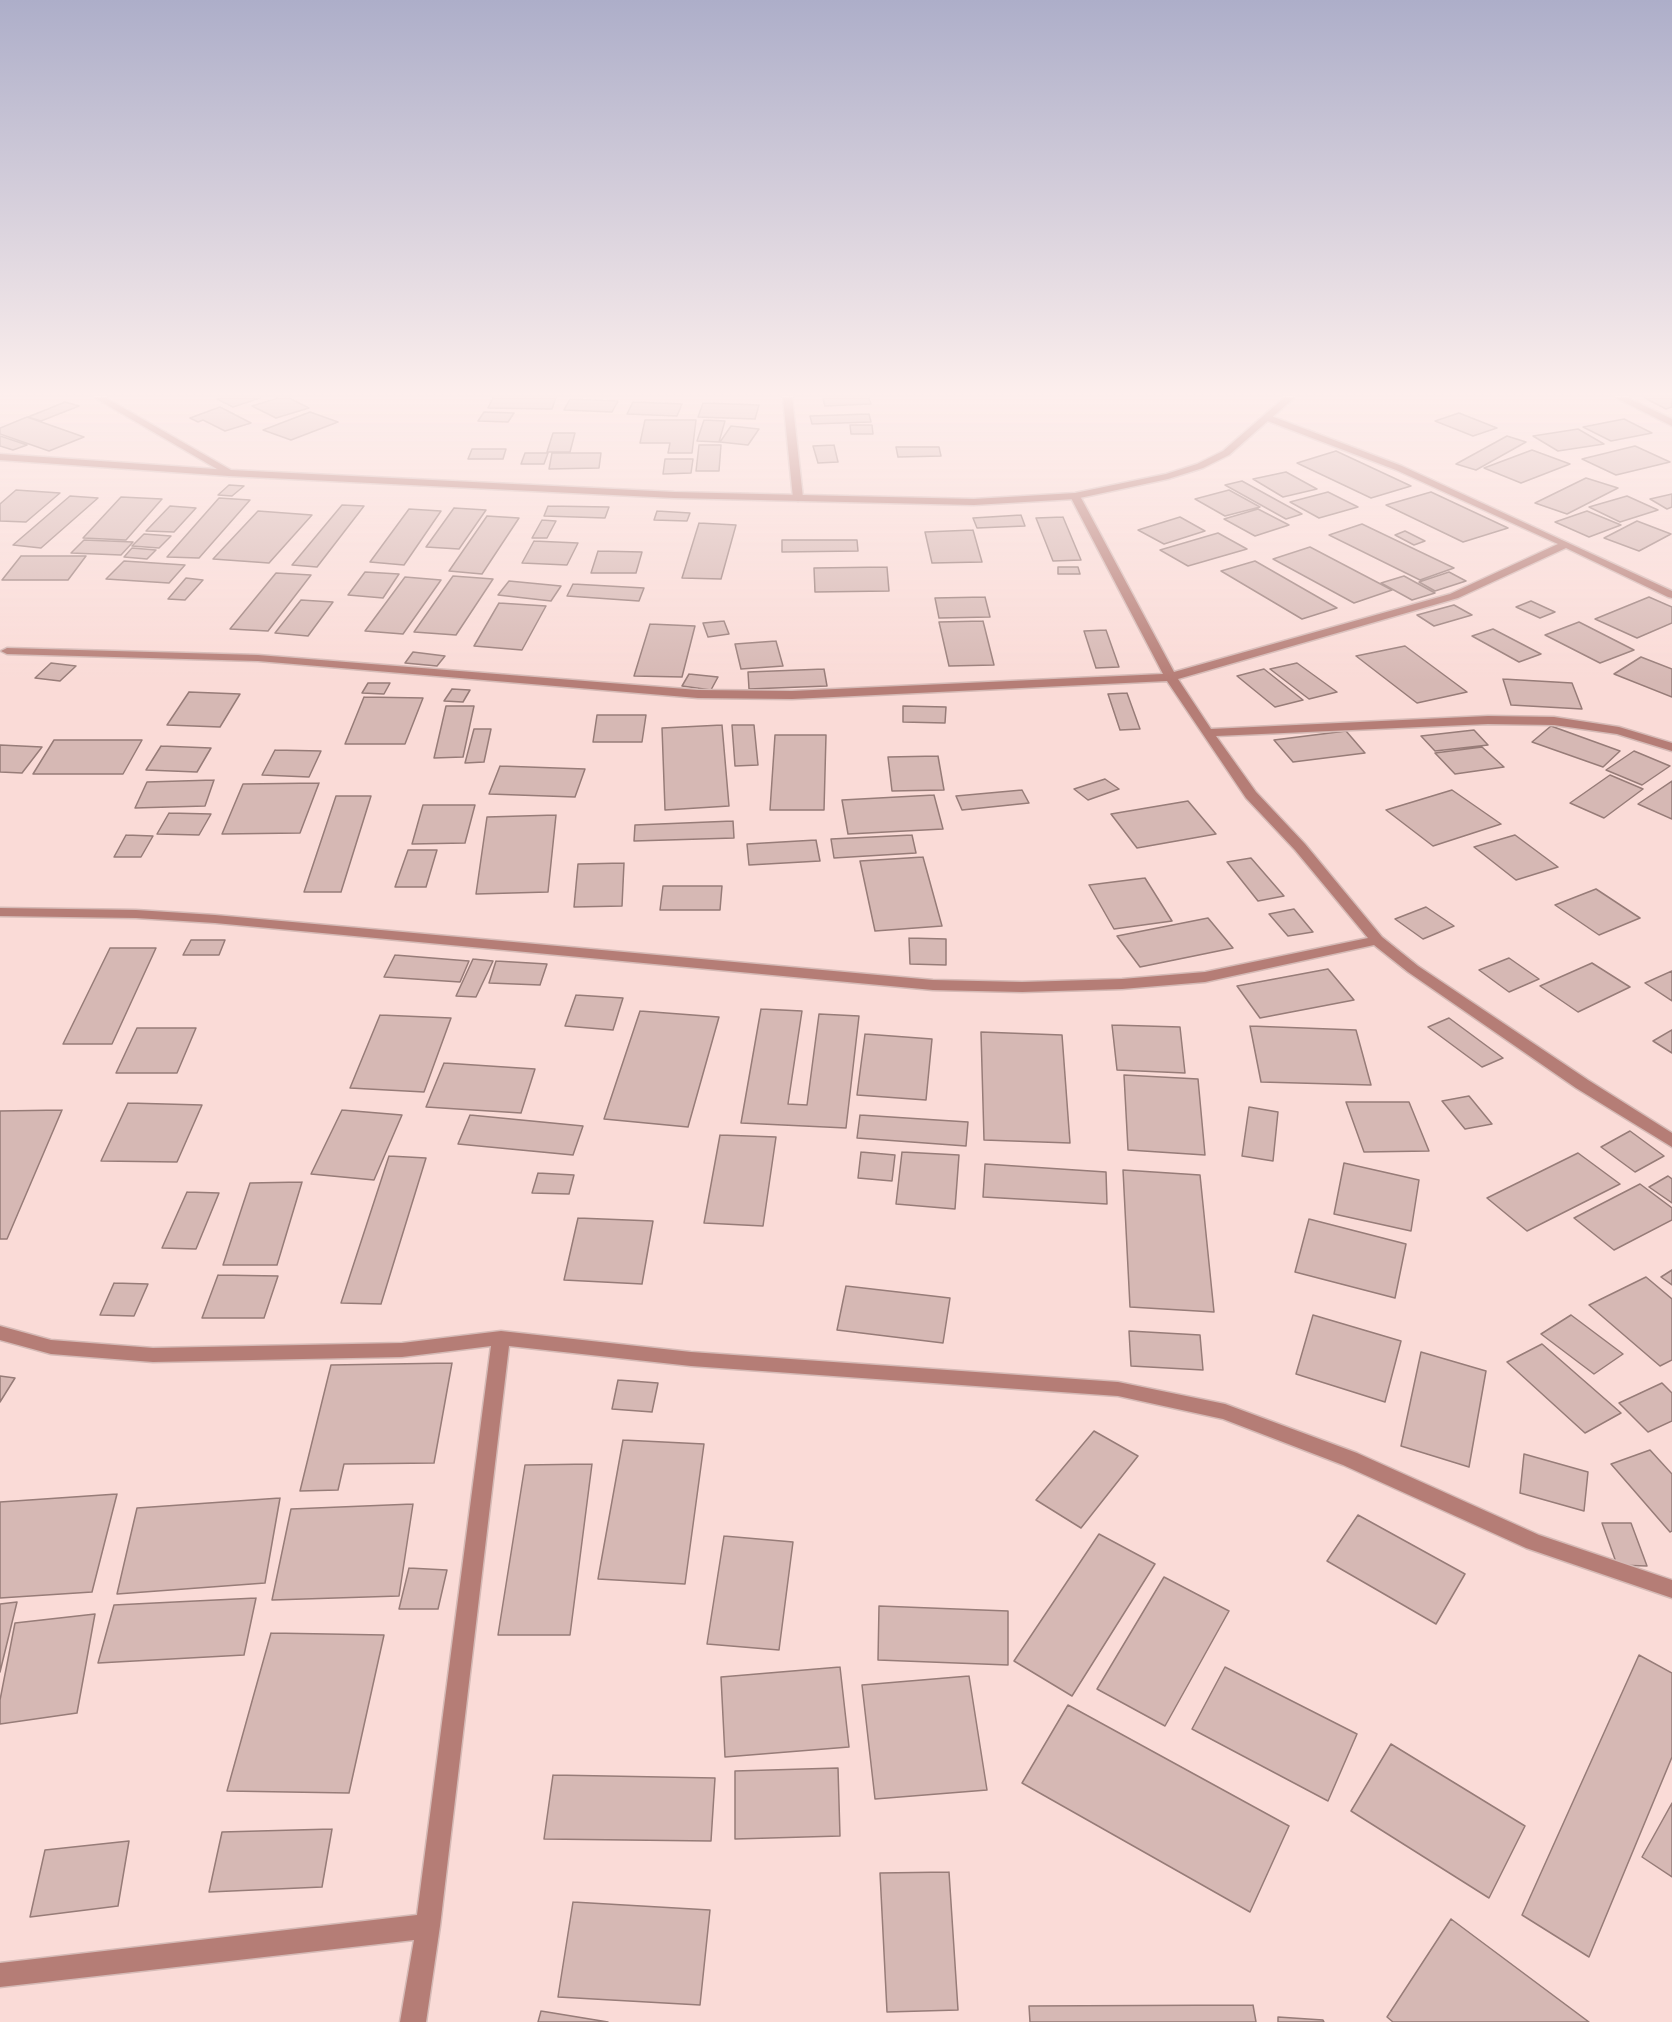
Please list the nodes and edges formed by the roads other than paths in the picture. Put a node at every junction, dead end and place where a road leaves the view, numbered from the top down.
1 (621, 492) edge
2 (797, 492) edge
3 (1093, 492) edge
4 (1453, 492) edge
5 (1075, 496) junction
6 (798, 498) junction
7 (1566, 544) junction
8 (1672, 595) edge
9 (7, 651) dead end
10 (1171, 677) junction
11 (1207, 733) junction
12 (1672, 747) edge
13 (0, 912) edge
14 (1377, 940) junction
15 (1672, 1141) edge
16 (0, 1334) edge
17 (501, 1338) junction
18 (1672, 1589) edge
19 (428, 1926) junction
20 (0, 1975) edge
21 (413, 2022) edge

1 - 6 street
2 - 6 street
3 - 5 street
4 - 7 street
5 - 6 street
5 - 10 street
7 - 8 street
7 - 10 street
9 - 10 street
10 - 11 street
11 - 12 street
11 - 14 street
13 - 14 street
14 - 15 street
16 - 17 street
17 - 18 street
17 - 19 street
19 - 20 street
19 - 21 street

